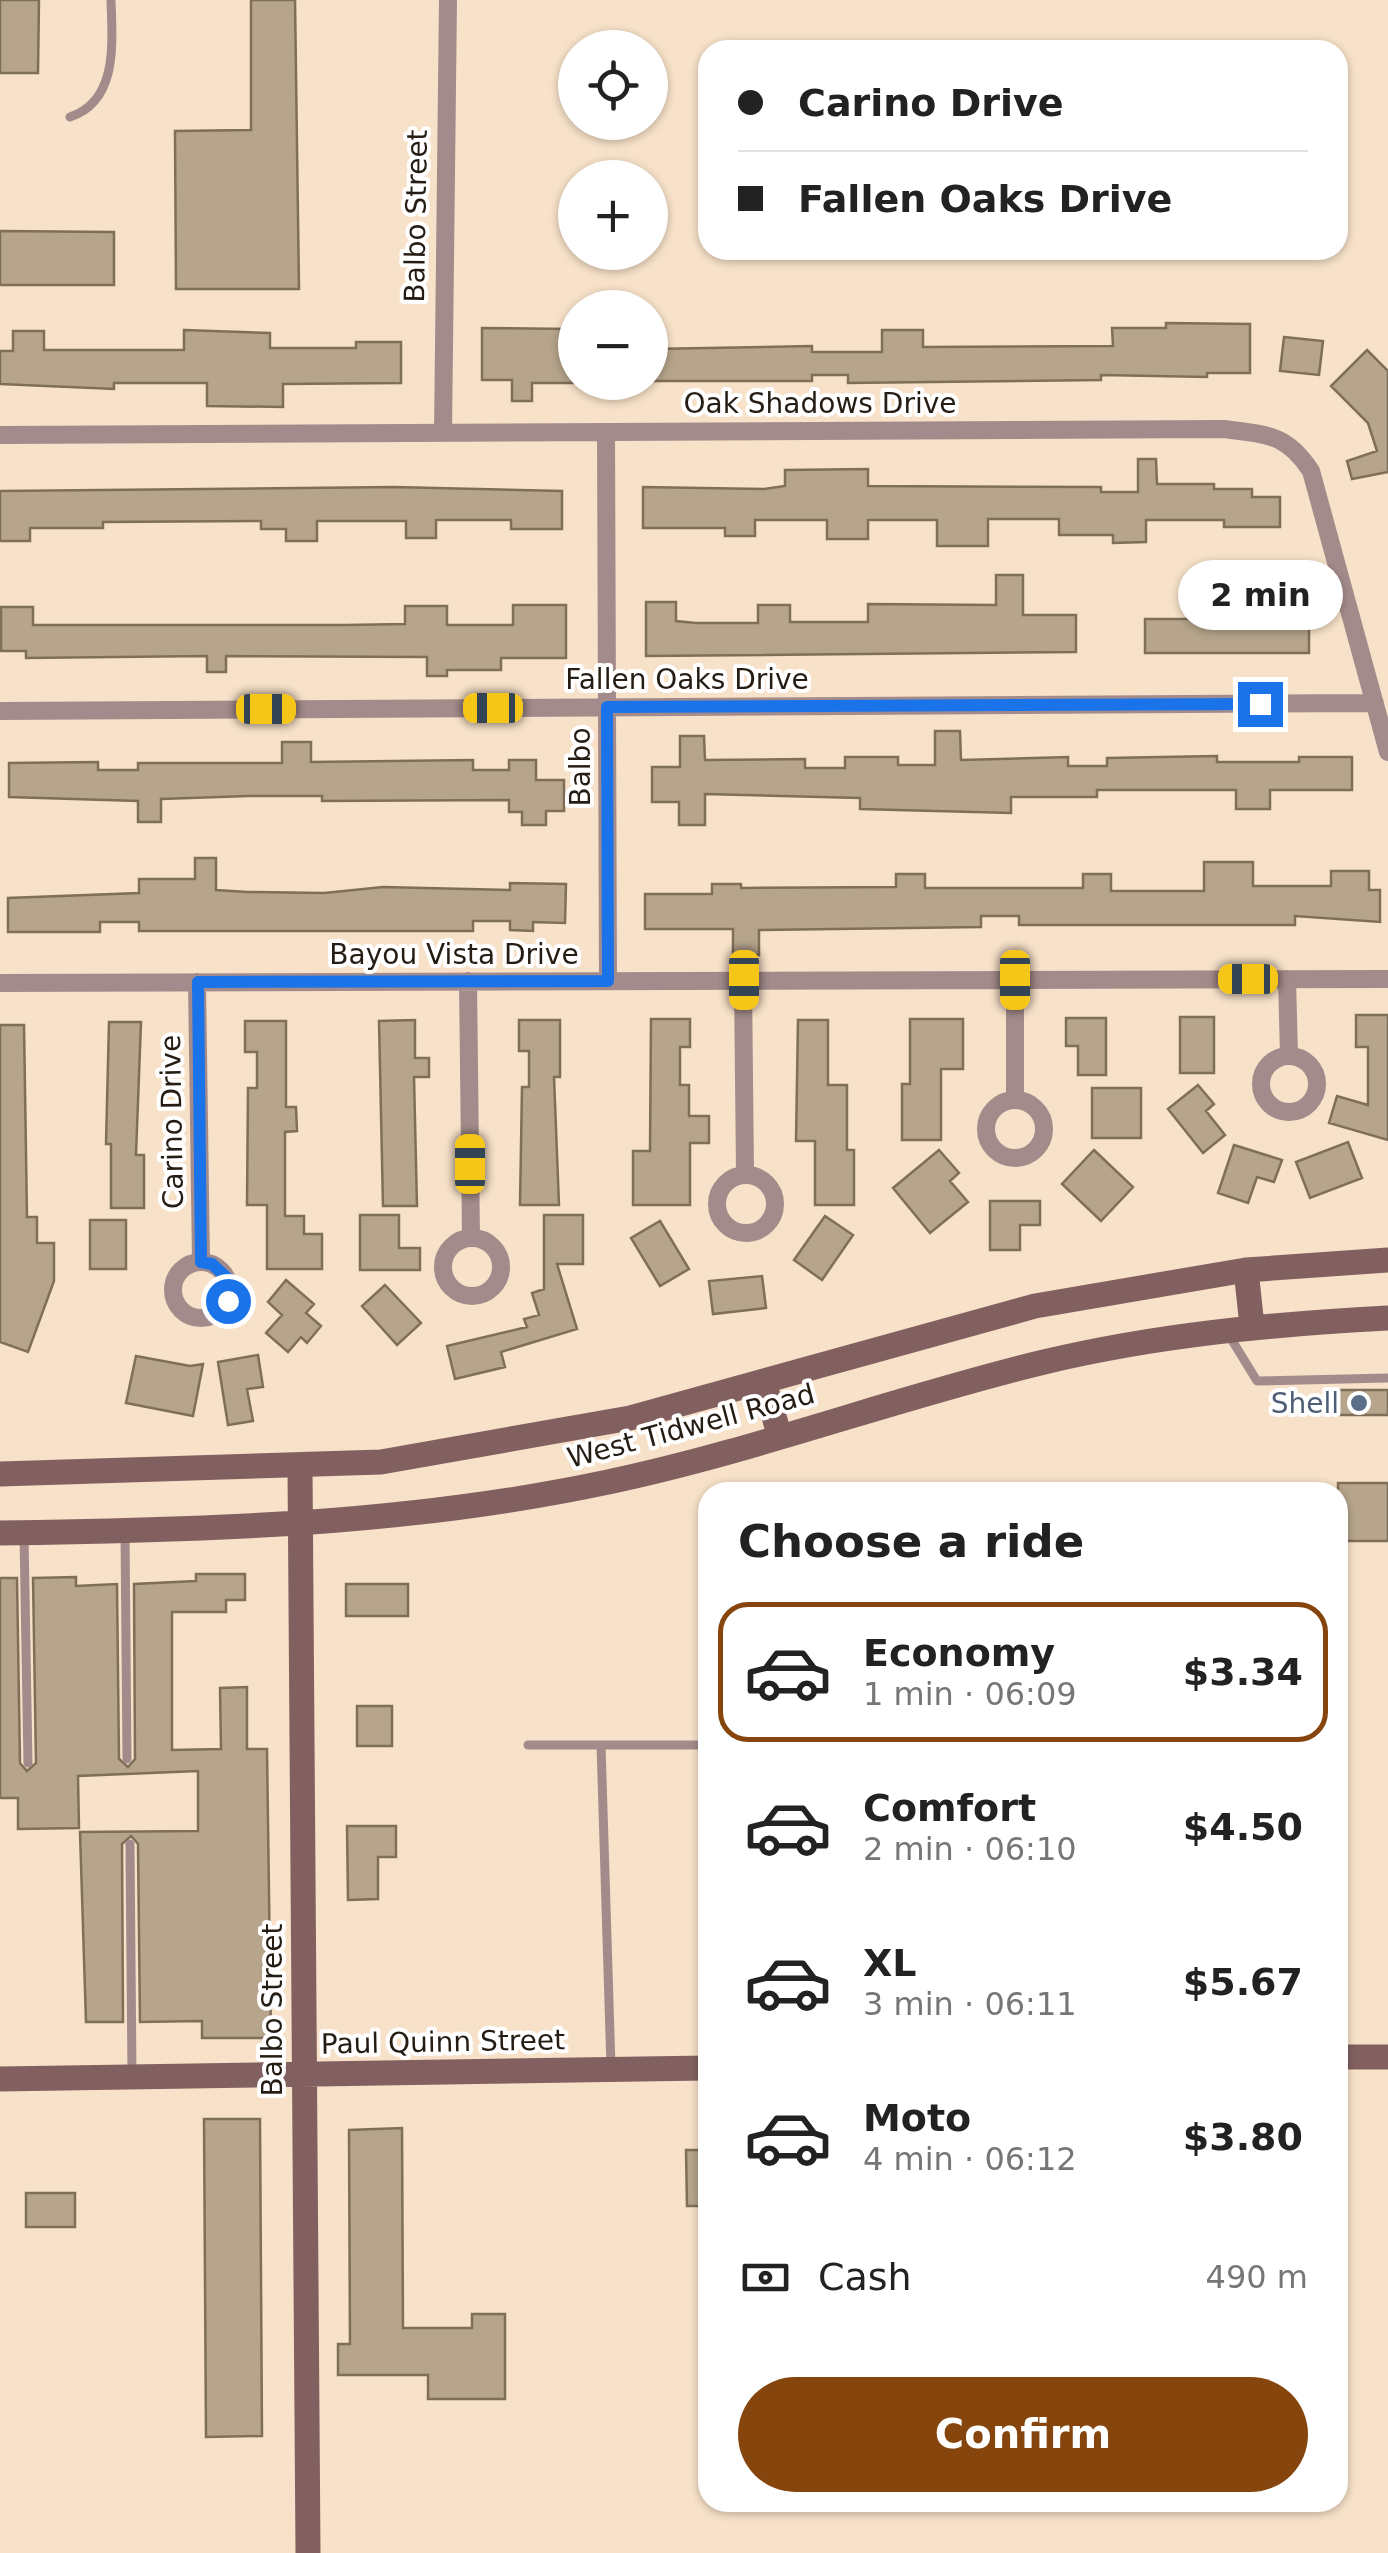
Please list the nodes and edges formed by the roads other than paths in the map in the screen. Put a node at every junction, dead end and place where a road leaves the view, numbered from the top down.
1 (111, 0) edge
2 (448, 0) edge
3 (70, 117) dead end
4 (606, 432) junction
5 (444, 433) junction
6 (0, 435) edge
7 (1375, 703) junction
8 (607, 707) junction
9 (0, 710) edge
10 (1388, 752) edge
11 (1388, 978) edge
12 (1287, 979) junction
13 (744, 980) junction
14 (1015, 980) junction
15 (608, 981) junction
16 (198, 982) junction
17 (468, 982) junction
18 (0, 983) edge
19 (1289, 1055) dead end
20 (1015, 1099) dead end
21 (745, 1174) dead end
22 (472, 1238) dead end
23 (1388, 1260) edge
24 (201, 1262) dead end
25 (1246, 1270) junction
26 (1388, 1318) edge
27 (1252, 1326) junction
28 (1225, 1330) junction
29 (1388, 1378) edge
30 (764, 1382) junction
31 (779, 1434) junction
32 (300, 1467) junction
33 (0, 1474) edge
34 (302, 1525) junction
35 (124, 1531) junction
36 (12, 1532) edge
37 (528, 1745) dead end
38 (602, 1745) junction
39 (698, 1745) edge
40 (127, 1760) dead end
41 (28, 1762) dead end
42 (130, 1844) dead end
43 (1388, 2057) edge
44 (1348, 2058) edge
45 (698, 2068) edge
46 (611, 2070) junction
47 (302, 2074) junction
48 (132, 2077) junction
49 (0, 2079) edge
50 (308, 2553) edge

1 - 3 lane
2 - 5 street, Balbo Street
4 - 5 street, Oak Shadows Drive
4 - 7 street, Oak Shadows Drive
4 - 8 street, Balbo
5 - 6 street, Oak Shadows Drive
7 - 8 street, Fallen Oaks Drive
7 - 10 street, Oak Shadows Drive
8 - 9 street, Fallen Oaks Drive
8 - 15 street, Balbo
11 - 12 street, Bayou Vista Drive
12 - 14 street, Bayou Vista Drive
12 - 19 street
13 - 14 street, Bayou Vista Drive
13 - 15 street, Bayou Vista Drive
13 - 21 street
14 - 20 street
15 - 17 street, Bayou Vista Drive
16 - 17 street, Bayou Vista Drive
16 - 18 street, Bayou Vista Drive
16 - 24 street, Carino Drive
17 - 22 street
23 - 25 main road, West Tidwell Road
25 - 27 main road
25 - 30 main road, West Tidwell Road
26 - 27 main road, West Tidwell Road
27 - 28 main road, West Tidwell Road
28 - 29 lane
28 - 31 main road, West Tidwell Road
30 - 31 main road
30 - 32 main road, West Tidwell Road
31 - 34 main road, West Tidwell Road
32 - 33 main road, West Tidwell Road
32 - 34 main road, Balbo Street
34 - 35 main road, West Tidwell Road
34 - 47 main road, Balbo Street
35 - 36 main road, West Tidwell Road
35 - 40 lane
36 - 41 lane
37 - 38 lane
38 - 39 lane
38 - 46 lane
42 - 48 lane
43 - 44 main road
45 - 46 main road, Paul Quinn Street
46 - 47 main road, Paul Quinn Street
47 - 48 main road, Paul Quinn Street
47 - 50 main road, Balbo Street
48 - 49 main road, Paul Quinn Street

